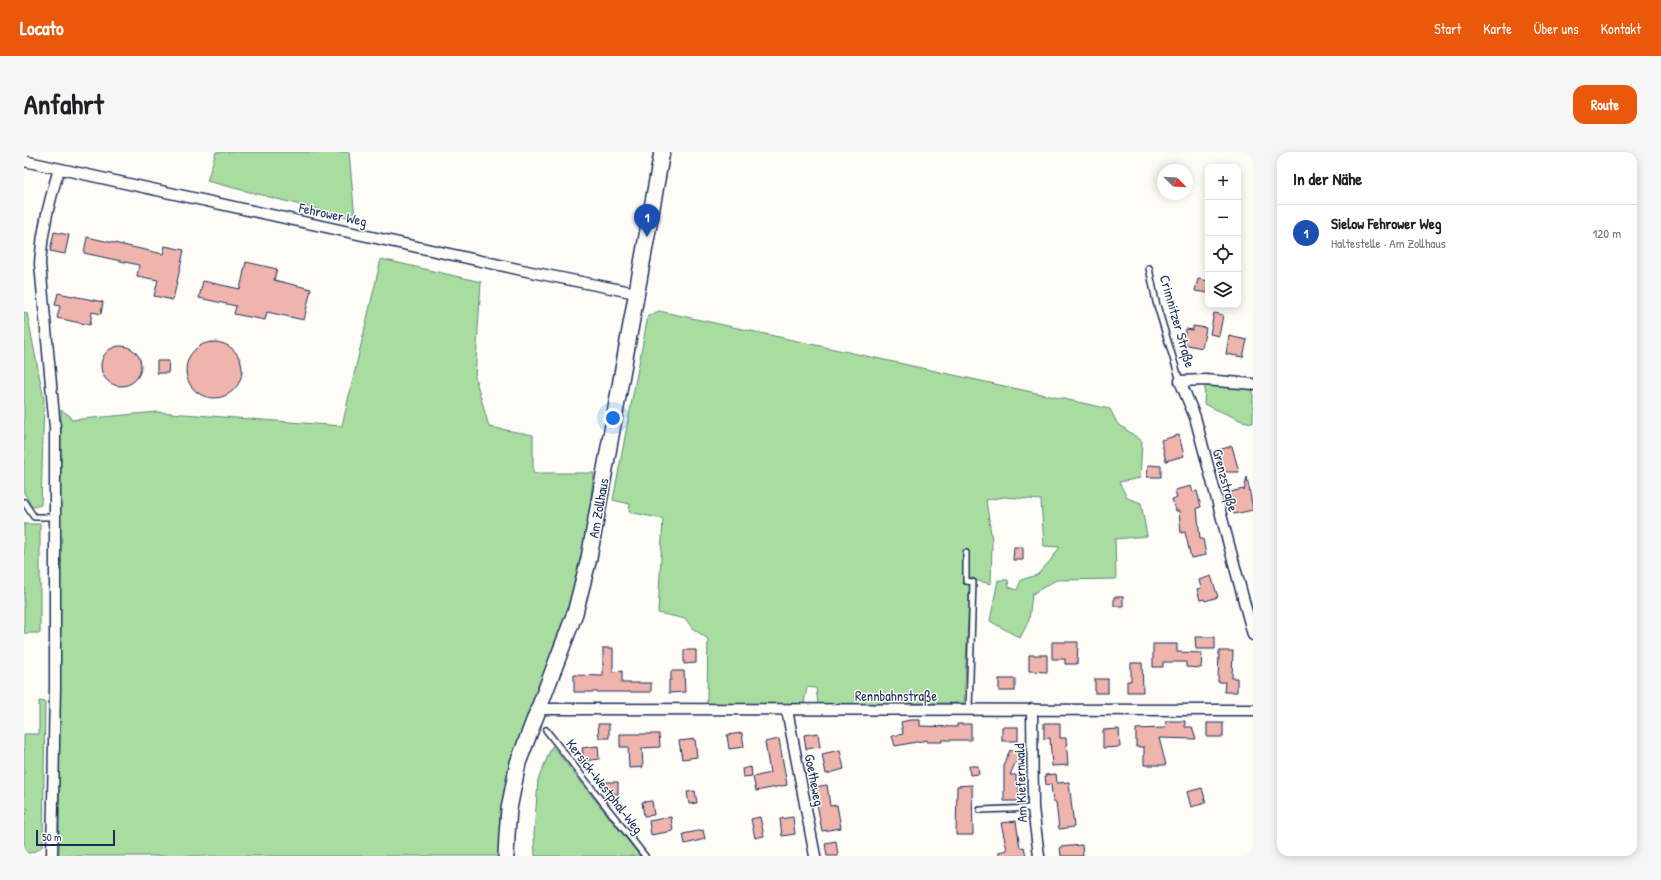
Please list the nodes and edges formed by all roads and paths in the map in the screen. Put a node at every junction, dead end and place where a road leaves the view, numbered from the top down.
1 (662, 152) edge
2 (24, 161) edge
3 (59, 169) junction
4 (1149, 268) dead end
5 (636, 293) junction
6 (1180, 381) junction
7 (1253, 384) edge
8 (24, 502) edge
9 (55, 517) junction
10 (966, 553) dead end
11 (1253, 635) edge
12 (539, 709) junction
13 (969, 709) junction
14 (1032, 709) junction
15 (787, 710) junction
16 (1253, 710) edge
17 (546, 730) dead end
18 (1033, 808) junction
19 (980, 810) dead end
20 (52, 856) edge
21 (506, 856) edge
22 (645, 856) edge
23 (815, 856) edge
24 (1039, 856) edge

1 - 5 street, Am Zollhaus
2 - 3 street, Fehrower Weg
3 - 5 street, Fehrower Weg
3 - 9 street
4 - 6 lane, Crimnitzer Straße
5 - 12 street, Am Zollhaus
6 - 7 street, Crimnitzer Straße
6 - 11 street, Grenzstraße
8 - 9 lane
9 - 20 street
10 - 13 lane
12 - 15 street, Rennbahnstraße
12 - 21 street, Am Zollhaus
13 - 14 street, Rennbahnstraße
13 - 15 street, Rennbahnstraße
14 - 16 street, Rennbahnstraße
14 - 18 street, Am Kiefernwald
15 - 23 street, Goetheweg
17 - 22 lane, Kersick-Westphal-Weg
18 - 19 lane
18 - 24 street, Am Kiefernwald

